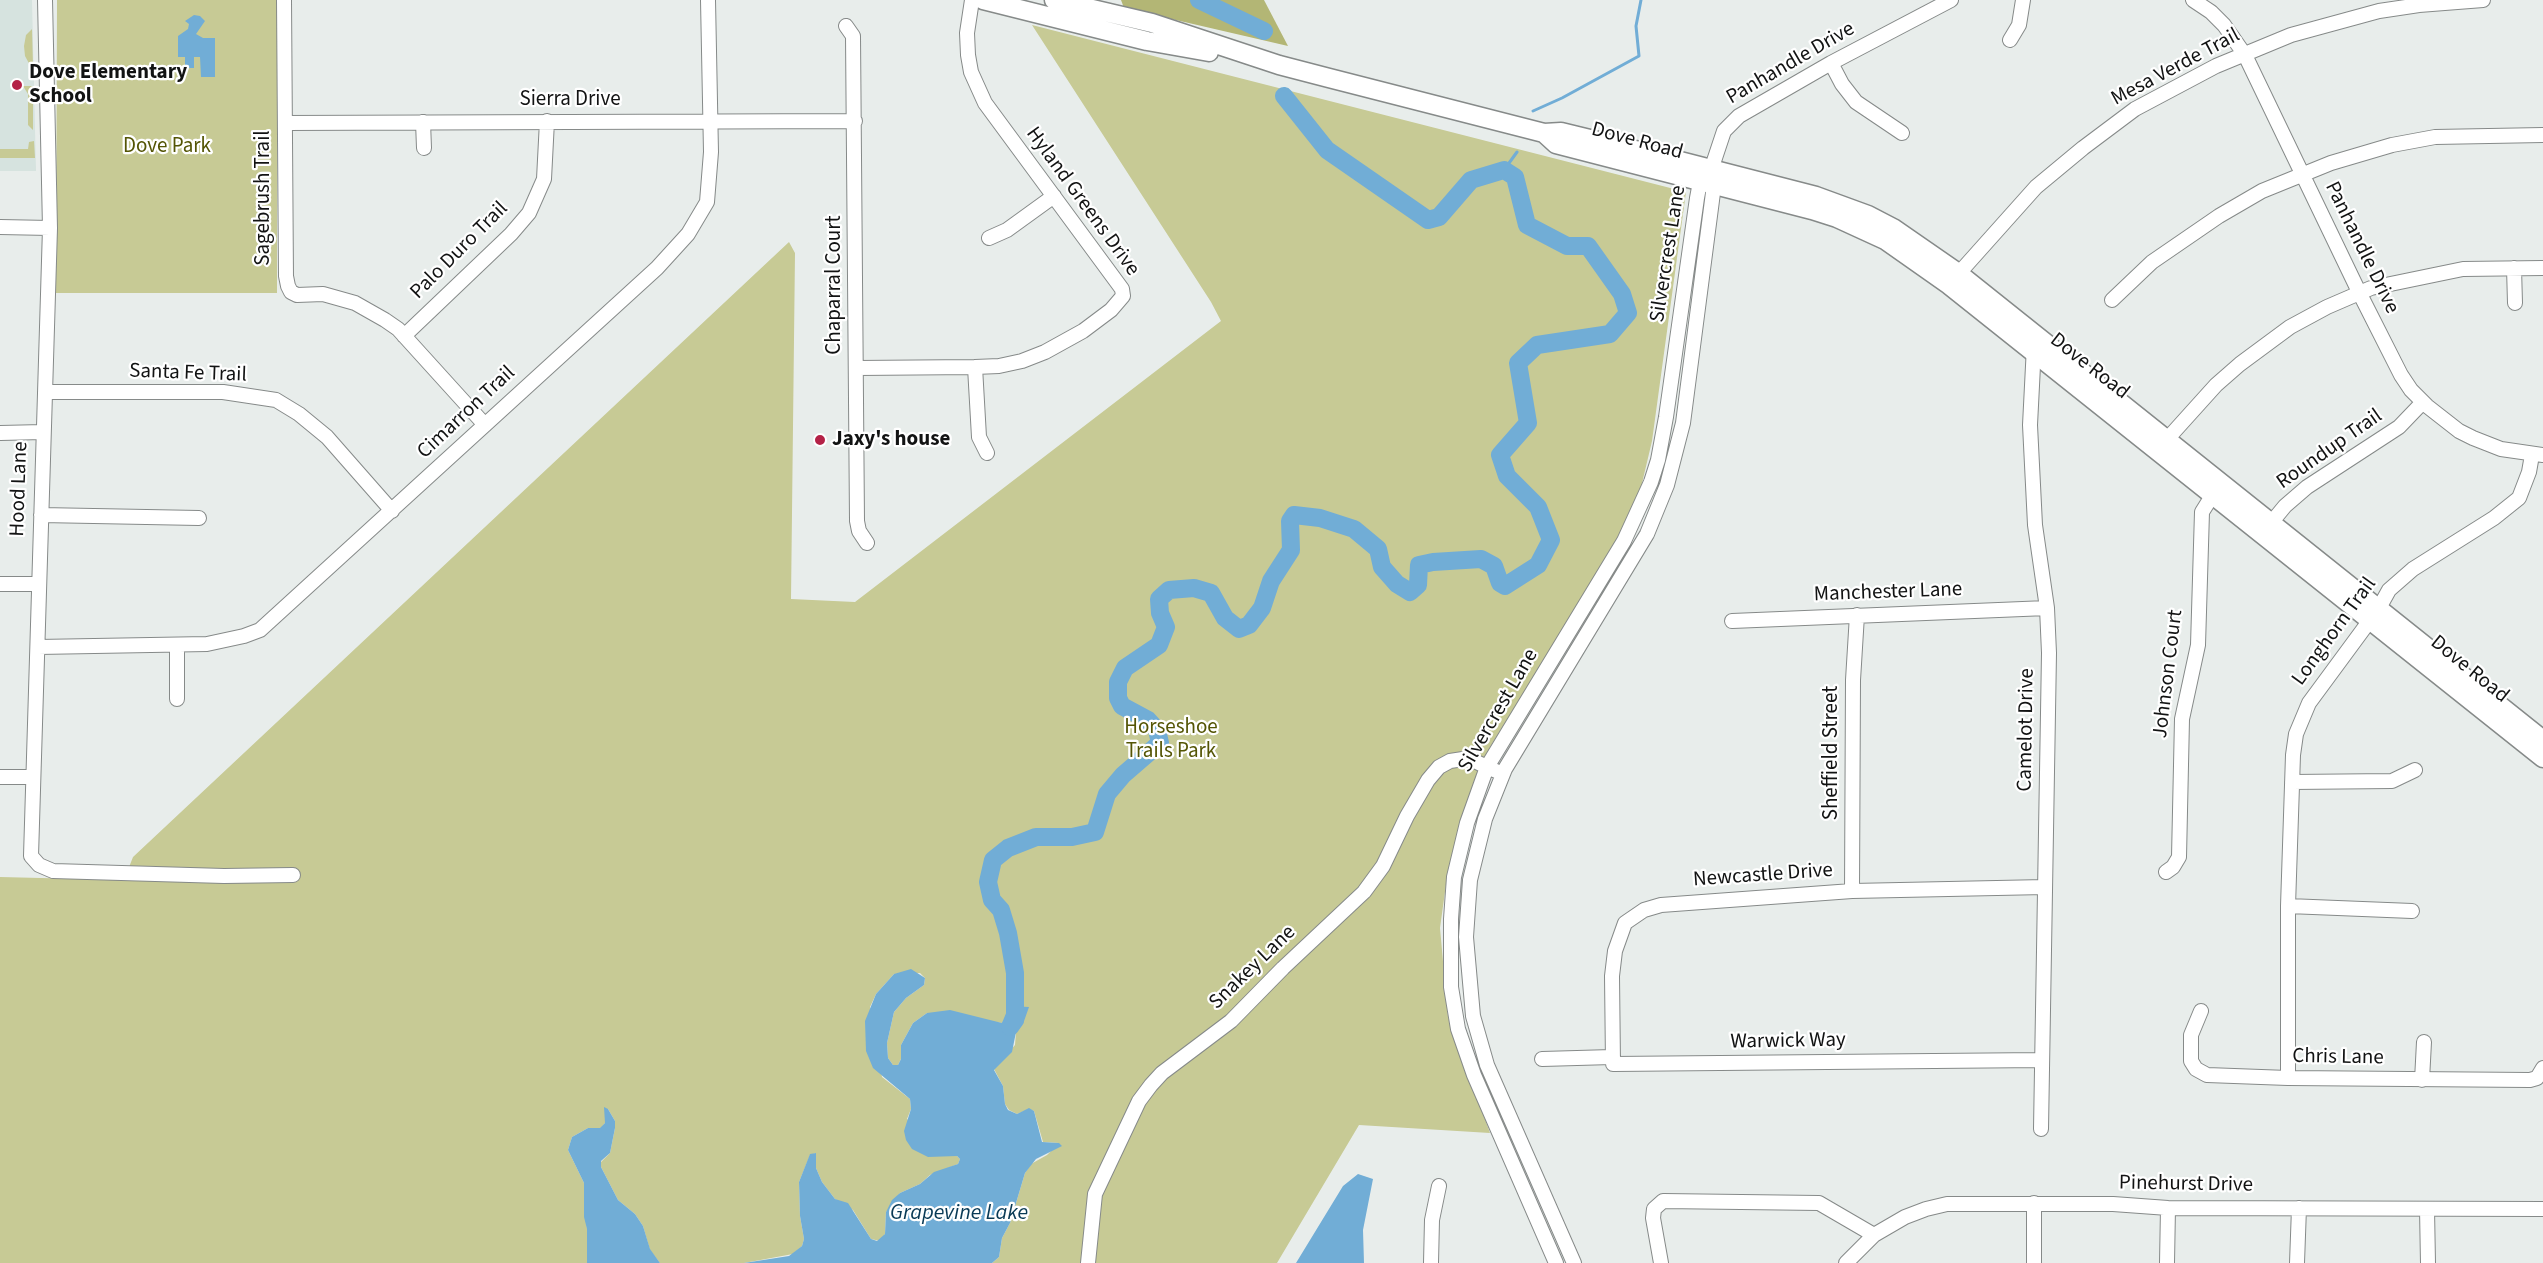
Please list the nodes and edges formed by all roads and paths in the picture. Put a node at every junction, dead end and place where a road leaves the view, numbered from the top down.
1 (45, 0) edge
2 (284, 0) edge
3 (708, 0) edge
4 (972, 0) edge
5 (983, 0) edge
6 (1054, 0) edge
7 (1951, 0) edge
8 (2023, 0) edge
9 (2193, 0) edge
10 (2483, 0) edge
11 (846, 26) dead end
12 (2010, 40) dead end
13 (2245, 55) junction
14 (1831, 63) junction
15 (1279, 65) junction
16 (710, 120) junction
17 (547, 121) junction
18 (855, 121) junction
19 (423, 122) junction
20 (285, 123) junction
21 (1902, 133) dead end
22 (2543, 135) edge
23 (424, 148) dead end
24 (2302, 174) junction
25 (1709, 179) junction
26 (1054, 196) junction
27 (0, 227) edge
28 (50, 228) junction
29 (989, 238) dead end
30 (2514, 268) junction
31 (2543, 268) edge
32 (1953, 279) junction
33 (2360, 292) junction
34 (2112, 300) dead end
35 (2515, 303) dead end
36 (404, 336) junction
37 (2034, 343) junction
38 (975, 367) junction
39 (857, 368) junction
40 (45, 392) junction
41 (2423, 402) junction
42 (485, 425) junction
43 (43, 432) junction
44 (0, 433) edge
45 (2163, 445) junction
46 (987, 453) dead end
47 (2537, 455) edge
48 (2217, 488) junction
49 (392, 511) junction
50 (41, 515) junction
51 (199, 518) dead end
52 (2267, 528) junction
53 (867, 543) dead end
54 (0, 584) edge
55 (38, 584) junction
56 (2047, 608) junction
57 (2375, 614) junction
58 (1857, 615) junction
59 (1731, 621) dead end
60 (177, 645) junction
61 (38, 647) junction
62 (177, 699) dead end
63 (2483, 701) junction
64 (2543, 740) edge
65 (2543, 758) edge
66 (1487, 767) junction
67 (2415, 770) dead end
68 (1502, 774) junction
69 (0, 777) edge
70 (33, 777) junction
71 (2292, 782) junction
72 (2166, 872) dead end
73 (293, 875) dead end
74 (2045, 887) junction
75 (1852, 891) junction
76 (2288, 906) junction
77 (2412, 911) dead end
78 (2201, 1011) dead end
79 (2424, 1042) dead end
80 (1612, 1058) junction
81 (1542, 1059) dead end
82 (2041, 1060) junction
83 (2542, 1070) edge
84 (2288, 1078) junction
85 (2422, 1080) junction
86 (2041, 1129) dead end
87 (1438, 1186) dead end
88 (2034, 1203) junction
89 (2168, 1208) junction
90 (2299, 1208) junction
91 (2427, 1209) junction
92 (2543, 1209) edge
93 (1874, 1236) junction
94 (1572, 1259) edge
95 (1088, 1263) edge
96 (1431, 1263) edge
97 (1554, 1263) edge
98 (1661, 1263) edge
99 (1846, 1263) edge
100 (2034, 1263) edge
101 (2167, 1263) edge
102 (2297, 1263) edge
103 (2428, 1263) edge

1 - 28 street, Hood Lane
2 - 20 street, Sagebrush Trail
3 - 16 street, Cimarron Trail
4 - 26 street, Hyland Greens Drive
5 - 15 main road, Dove Road
6 - 15 main road, Dove Road
7 - 14 street, Panhandle Drive
8 - 12 street
9 - 13 street, Panhandle Drive
10 - 13 street, Mesa Verde Trail
11 - 18 street, Chaparral Court
13 - 24 street, Panhandle Drive
13 - 32 street, Mesa Verde Trail
14 - 21 street
14 - 25 street, Panhandle Drive
15 - 25 main road, Dove Road
16 - 17 street, Sierra Drive
16 - 18 street, Sierra Drive
16 - 42 street, Cimarron Trail
17 - 19 street, Sierra Drive
17 - 36 street, Palo Duro Trail
18 - 39 street, Chaparral Court
19 - 20 street, Sierra Drive
19 - 23 street
20 - 36 street, Sagebrush Trail
22 - 24 street
24 - 33 street, Panhandle Drive
24 - 34 street
25 - 32 main road, Dove Road
25 - 66 street, Silvercrest Lane
25 - 68 street, Silvercrest Lane
26 - 29 street
26 - 38 street, Hyland Greens Drive
27 - 28 street
28 - 40 street, Hood Lane
30 - 31 street
30 - 33 street
30 - 35 street
32 - 37 main road, Dove Road
33 - 41 street, Panhandle Drive
33 - 45 street
36 - 42 street, Sagebrush Trail
37 - 45 main road, Dove Road
37 - 56 street, Camelot Drive
38 - 39 street, Hyland Greens Drive
38 - 46 street
39 - 53 street, Chaparral Court
40 - 43 street, Hood Lane
40 - 49 street, Santa Fe Trail
41 - 47 street, Panhandle Drive
41 - 52 street, Roundup Trail
42 - 49 street, Cimarron Trail
43 - 44 street
43 - 50 street, Hood Lane
45 - 48 main road, Dove Road
47 - 57 street, Longhorn Trail
48 - 52 main road, Dove Road
48 - 72 street, Johnson Court
49 - 60 street, Cimarron Trail
50 - 51 street
50 - 55 street, Hood Lane
52 - 57 main road, Dove Road
54 - 55 street
55 - 61 street, Hood Lane
56 - 58 street, Manchester Lane
56 - 74 street, Camelot Drive
57 - 63 main road, Dove Road
57 - 71 street, Longhorn Trail
58 - 59 street, Manchester Lane
58 - 75 street, Sheffield Street
60 - 61 street, Cimarron Trail
60 - 62 street
61 - 70 street, Hood Lane
63 - 64 main road, Dove Road
63 - 65 main road, Dove Road
66 - 68 street, Snakey Lane
66 - 95 street, Snakey Lane
66 - 97 street, Silvercrest Lane
67 - 71 street
68 - 94 street, Silvercrest Lane
69 - 70 street
70 - 73 street, Hood Lane
71 - 76 street, Longhorn Trail
74 - 75 street, Newcastle Drive
74 - 82 street, Camelot Drive
75 - 80 street, Newcastle Drive
76 - 77 street
76 - 84 street, Longhorn Trail
78 - 84 street, Chris Lane
79 - 85 street
80 - 81 street, Warwick Way
80 - 82 street, Warwick Way
82 - 86 street, Camelot Drive
83 - 85 street, Chris Lane
84 - 85 street, Chris Lane
87 - 96 street
88 - 89 street, Pinehurst Drive
88 - 93 street, Pinehurst Drive
88 - 100 street
89 - 90 street, Pinehurst Drive
89 - 101 street
90 - 91 street, Pinehurst Drive
90 - 102 street
91 - 92 street, Pinehurst Drive
91 - 103 street
93 - 98 street
93 - 99 street, Pinehurst Drive
94 - 97 street

